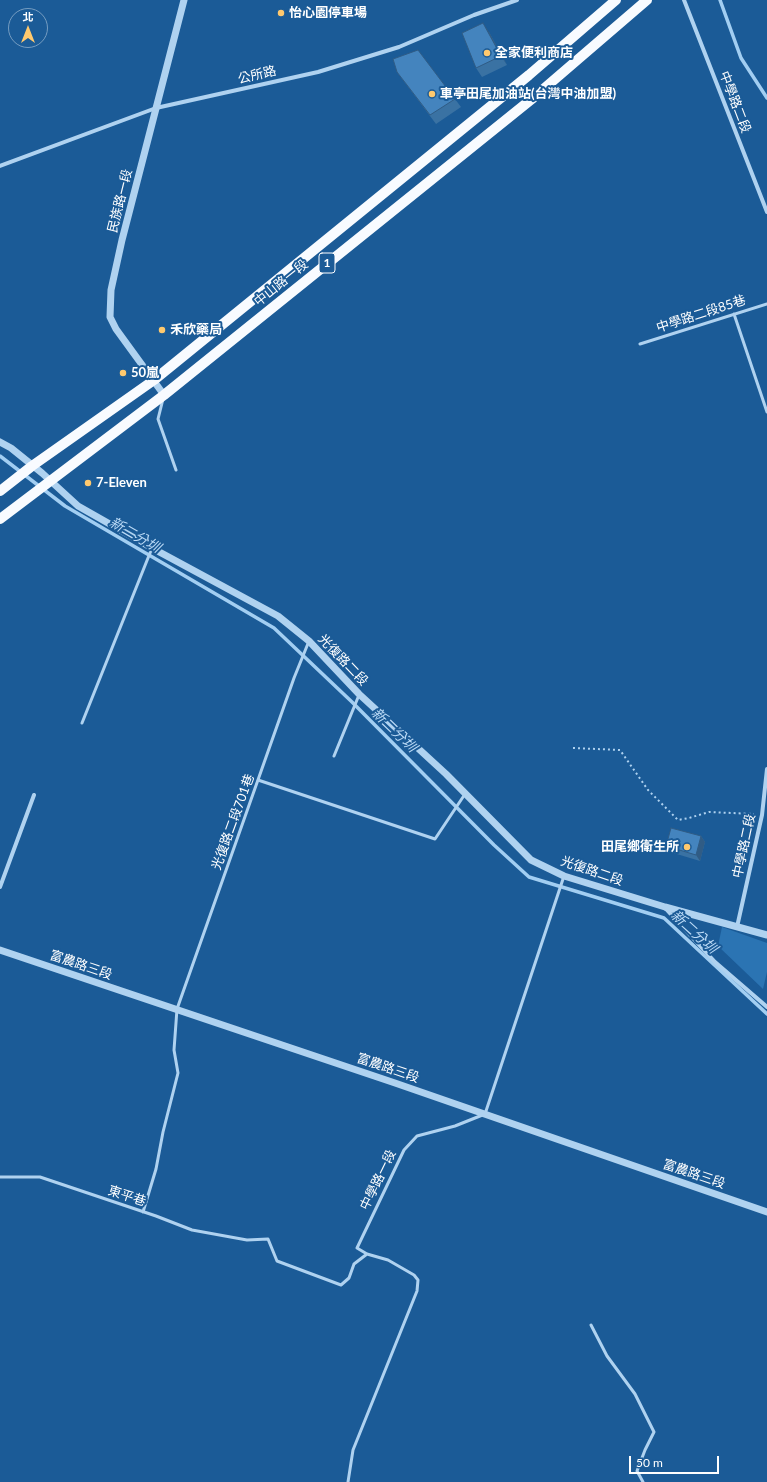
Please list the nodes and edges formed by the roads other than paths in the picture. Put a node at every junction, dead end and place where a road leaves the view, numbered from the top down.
1 (184, 0) edge
2 (517, 0) edge
3 (616, 0) edge
4 (647, 0) edge
5 (684, 0) edge
6 (156, 108) junction
7 (0, 166) edge
8 (767, 212) edge
9 (767, 304) edge
10 (734, 314) junction
11 (640, 344) dead end
12 (154, 380) junction
13 (164, 394) junction
14 (767, 412) edge
15 (0, 442) edge
16 (32, 466) junction
17 (176, 470) dead end
18 (50, 480) junction
19 (0, 491) edge
20 (0, 519) edge
21 (152, 548) junction
22 (310, 641) junction
23 (360, 694) junction
24 (82, 723) dead end
25 (334, 756) dead end
26 (767, 769) edge
27 (258, 780) junction
28 (466, 794) junction
29 (34, 795) dead end
30 (564, 876) junction
31 (0, 887) edge
32 (665, 907) junction
33 (737, 927) junction
34 (767, 935) edge
35 (0, 950) edge
36 (767, 1007) edge
37 (176, 1009) junction
38 (485, 1114) junction
39 (0, 1177) edge
40 (144, 1212) junction
41 (767, 1212) edge
42 (367, 1254) junction
43 (591, 1324) dead end
44 (348, 1482) edge
45 (643, 1482) edge

1 - 6 street, 民族路一段
2 - 6 street, 公所路
3 - 12 main road, 中山路一段 / 1
4 - 13 main road, 中山路一段 / 1
5 - 8 street, 中學路二段
6 - 7 street, 公所路
6 - 12 street, 民族路一段
9 - 10 lane, 中學路二段85巷
10 - 11 lane, 中學路二段85巷
10 - 14 lane
12 - 13 street, 民族路一段
12 - 16 main road, 中山路一段 / 1
13 - 17 lane
13 - 18 main road, 中山路一段 / 1
15 - 16 street, 光復路二段
16 - 18 street, 光復路二段
16 - 19 main road, 中山路一段 / 1
18 - 20 main road, 中山路一段 / 1
18 - 21 street, 光復路二段
21 - 22 street, 光復路二段
21 - 24 lane
22 - 23 street, 光復路二段
22 - 27 lane, 光復路二段701巷
23 - 25 lane
23 - 28 street, 光復路二段
26 - 33 street, 中學路二段
27 - 28 lane
27 - 37 lane, 光復路二段701巷
28 - 30 street, 光復路二段
29 - 31 street
30 - 32 street, 光復路二段
30 - 38 lane
32 - 33 street, 光復路二段
32 - 36 street
33 - 34 street, 光復路二段
35 - 37 street, 富農路三段
37 - 38 street, 富農路三段
37 - 40 lane, 光復路二段701巷
38 - 41 street, 富農路三段
38 - 42 lane, 中學路一段
39 - 40 lane, 東平巷
40 - 42 lane, 東平巷
42 - 44 lane
43 - 45 lane

